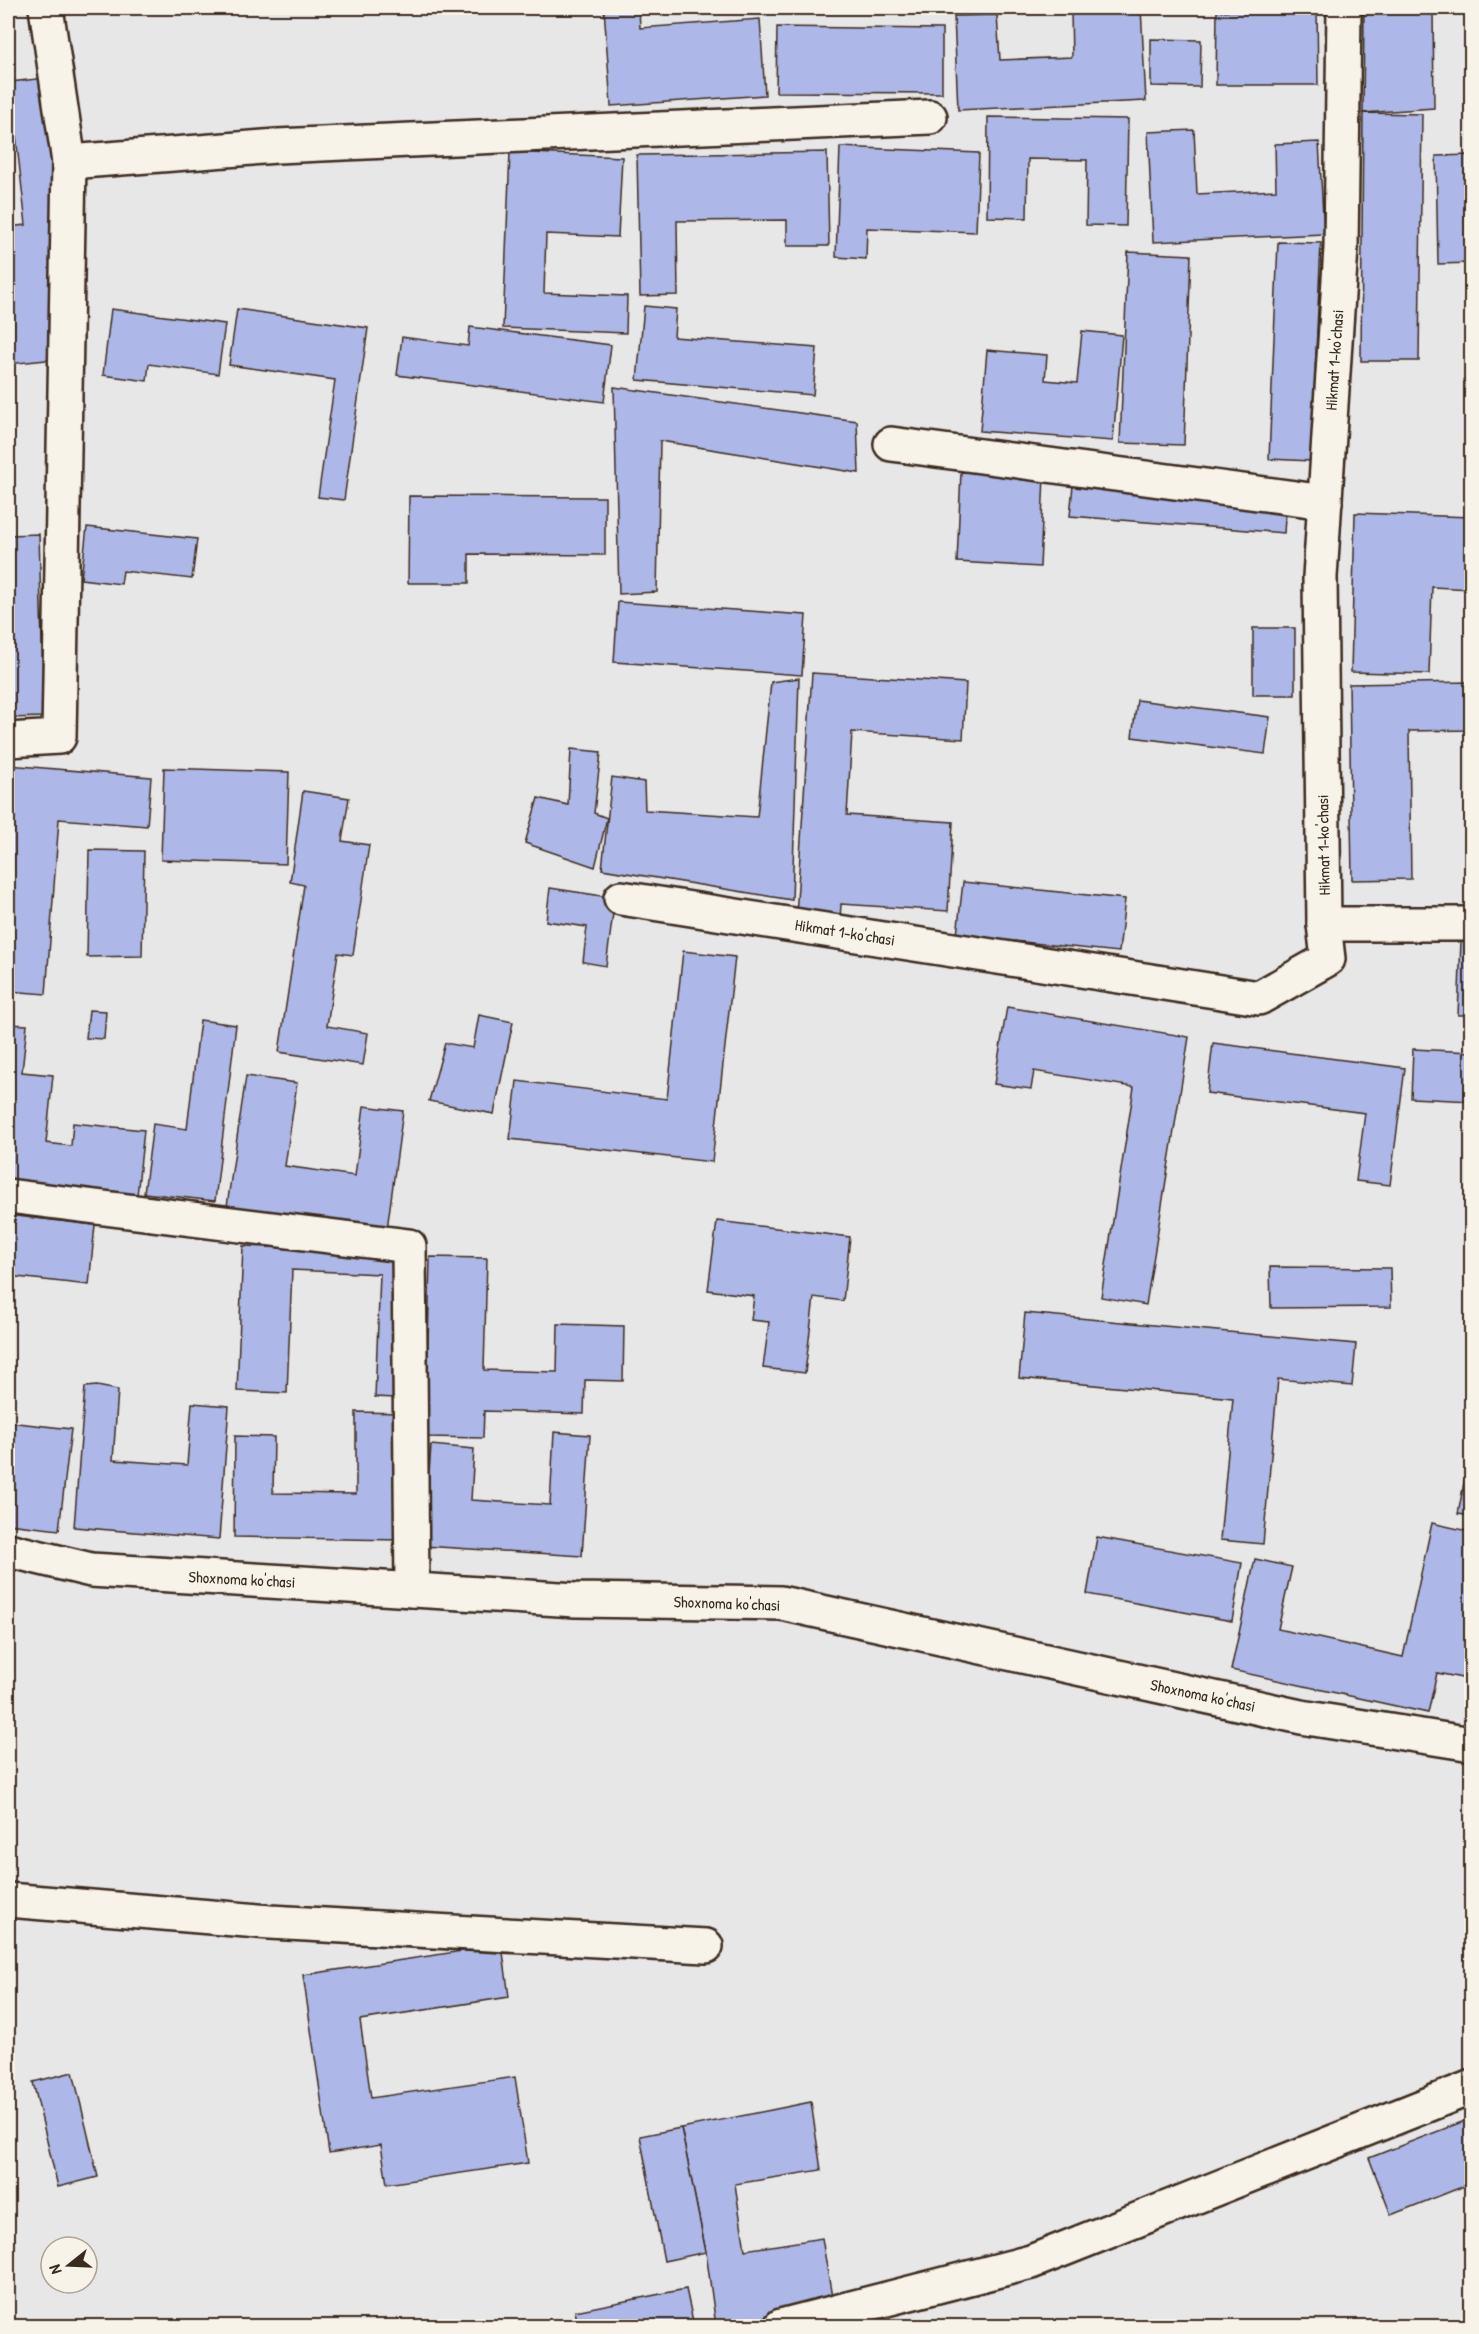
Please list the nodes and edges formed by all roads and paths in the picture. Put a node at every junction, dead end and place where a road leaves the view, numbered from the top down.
1 (46, 8) edge
2 (1344, 8) edge
3 (930, 117) dead end
4 (69, 162) junction
5 (891, 444) dead end
6 (1324, 502) junction
7 (8, 740) edge
8 (621, 898) dead end
9 (1324, 924) junction
10 (1472, 924) edge
11 (8, 1196) edge
12 (8, 1550) edge
13 (412, 1590) junction
14 (1472, 1744) edge
15 (8, 1900) edge
16 (706, 1946) dead end
17 (1472, 2087) edge
18 (781, 2326) edge

1 - 4 street
2 - 6 street, Hikmat 1-ko'chasi
3 - 4 street
4 - 7 street
5 - 6 street
6 - 9 street, Hikmat 1-ko'chasi
8 - 9 street, Hikmat 1-ko'chasi
9 - 10 street
11 - 13 street
12 - 13 street, Shoxnoma ko'chasi
13 - 14 street, Shoxnoma ko'chasi
15 - 16 street
17 - 18 street

